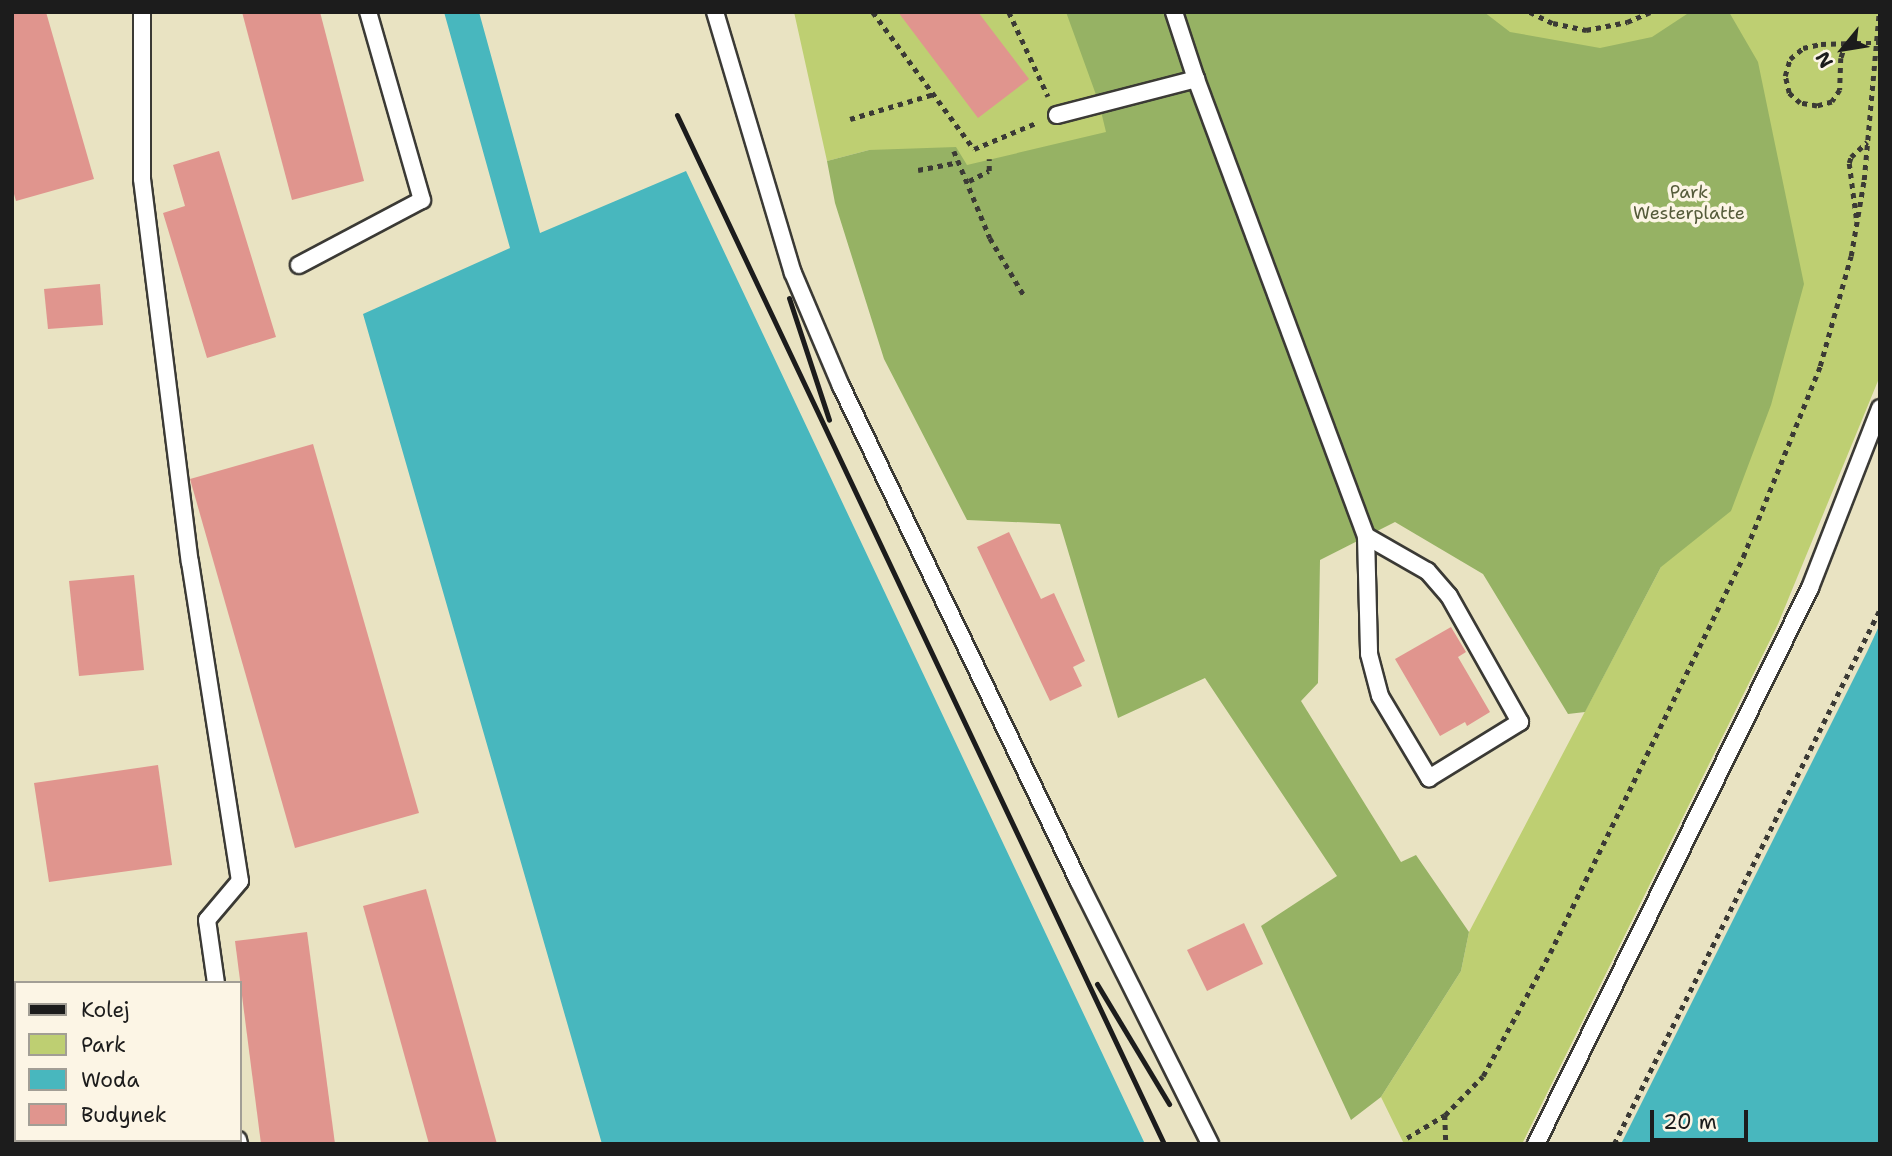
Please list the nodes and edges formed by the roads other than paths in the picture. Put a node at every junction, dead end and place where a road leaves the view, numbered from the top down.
1 (142, 12) edge
2 (368, 12) edge
3 (715, 12) edge
4 (1174, 12) edge
5 (1196, 79) junction
6 (1057, 115) road end
7 (299, 265) dead end
8 (1880, 408) edge
9 (1366, 536) junction
10 (216, 981) edge
11 (1210, 1144) edge
12 (1536, 1144) edge

1 - 10 lane
2 - 7 lane
3 - 11 lane
4 - 5 lane
5 - 6 lane
5 - 9 lane
8 - 12 lane
9 - 9 lane

